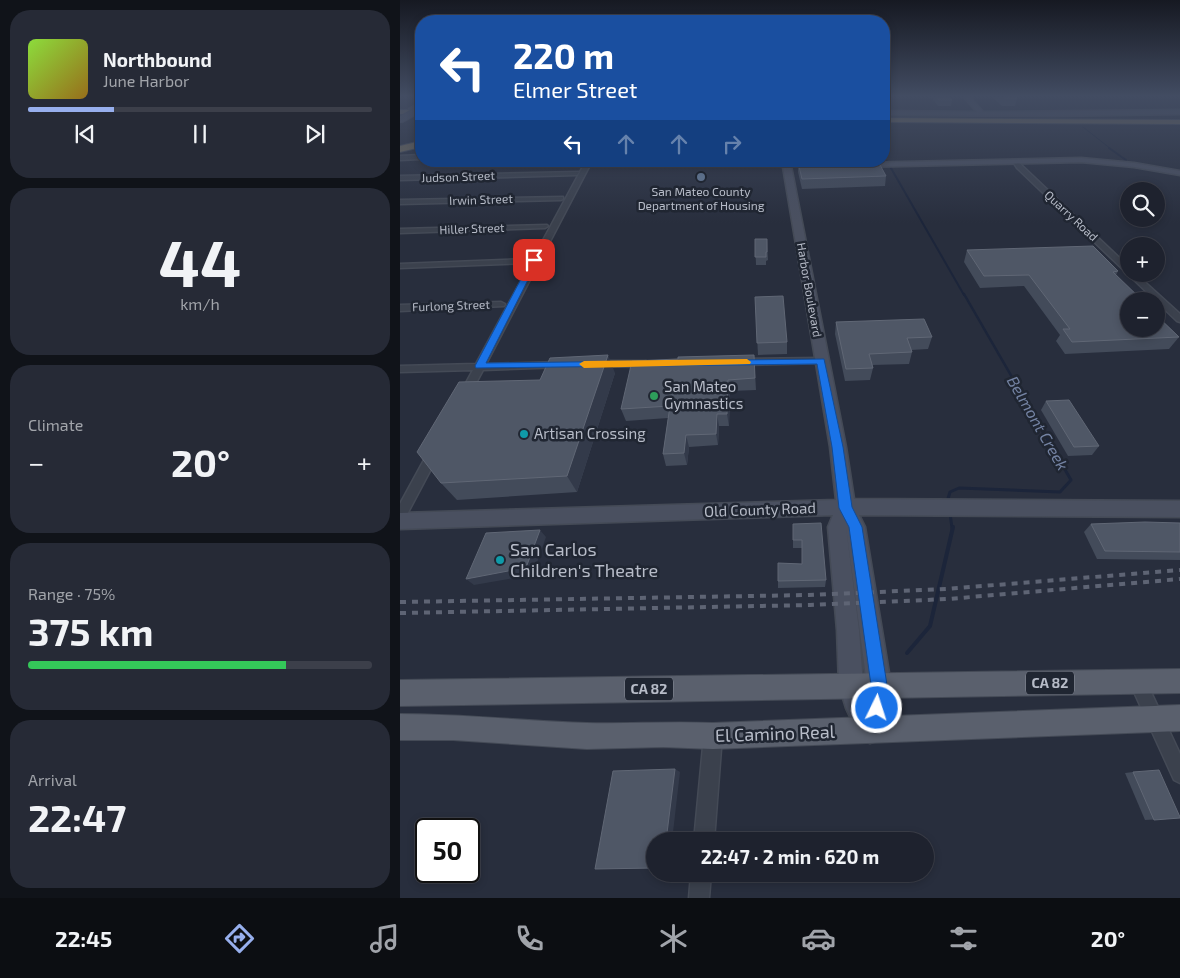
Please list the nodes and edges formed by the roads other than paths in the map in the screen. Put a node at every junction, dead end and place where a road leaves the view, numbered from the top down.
1 (415, 145) edge
2 (400, 149) edge
3 (415, 157) edge
4 (400, 158) edge
5 (1014, 160) junction
6 (890, 164) edge
7 (586, 167) edge
8 (790, 167) edge
9 (577, 173) dead end
10 (1180, 173) edge
11 (400, 178) edge
12 (561, 198) dead end
13 (400, 202) edge
14 (545, 226) dead end
15 (400, 231) edge
16 (527, 261) dead end
17 (1120, 262) edge
18 (400, 266) edge
19 (1141, 282) edge
20 (501, 304) dead end
21 (400, 308) edge
22 (1180, 319) edge
23 (821, 361) junction
24 (729, 362) edge
25 (656, 364) edge
26 (480, 366) junction
27 (400, 369) edge
28 (458, 408) edge
29 (440, 441) edge
30 (846, 508) junction
31 (1180, 509) edge
32 (400, 516) edge
33 (400, 521) edge
34 (1137, 681) junction
35 (1180, 681) edge
36 (851, 685) junction
37 (879, 685) junction
38 (400, 693) edge
39 (1168, 719) edge
40 (400, 727) edge
41 (870, 731) junction
42 (713, 736) junction
43 (1180, 774) edge
44 (705, 832) edge
45 (700, 882) edge
46 (699, 898) edge

1 - 2 highway
3 - 4 street
5 - 6 main road
5 - 10 main road
5 - 17 street, Quarry Road
7 - 26 street
8 - 23 main road, Harbor Boulevard
9 - 11 street, Judson Street
12 - 13 street, Irwin Street
14 - 15 street, Hiller Street
16 - 18 street
19 - 22 street
20 - 21 street, Furlong Street
23 - 24 street
23 - 30 main road, Harbor Boulevard
25 - 26 street
26 - 27 street
26 - 28 street
29 - 32 street
30 - 31 main road, Old County Road
30 - 33 main road, Old County Road
30 - 36 main road, Harbor Boulevard
30 - 37 main road, Harbor Boulevard
34 - 35 main road, CA 82
34 - 37 main road, CA 82
34 - 39 street
36 - 37 main road, CA 82
36 - 38 main road, CA 82
36 - 41 main road, Harbor Boulevard
37 - 41 main road, Harbor Boulevard
39 - 41 main road, El Camino Real
39 - 43 street
40 - 42 main road, El Camino Real
41 - 42 main road, El Camino Real
42 - 44 street
45 - 46 street

